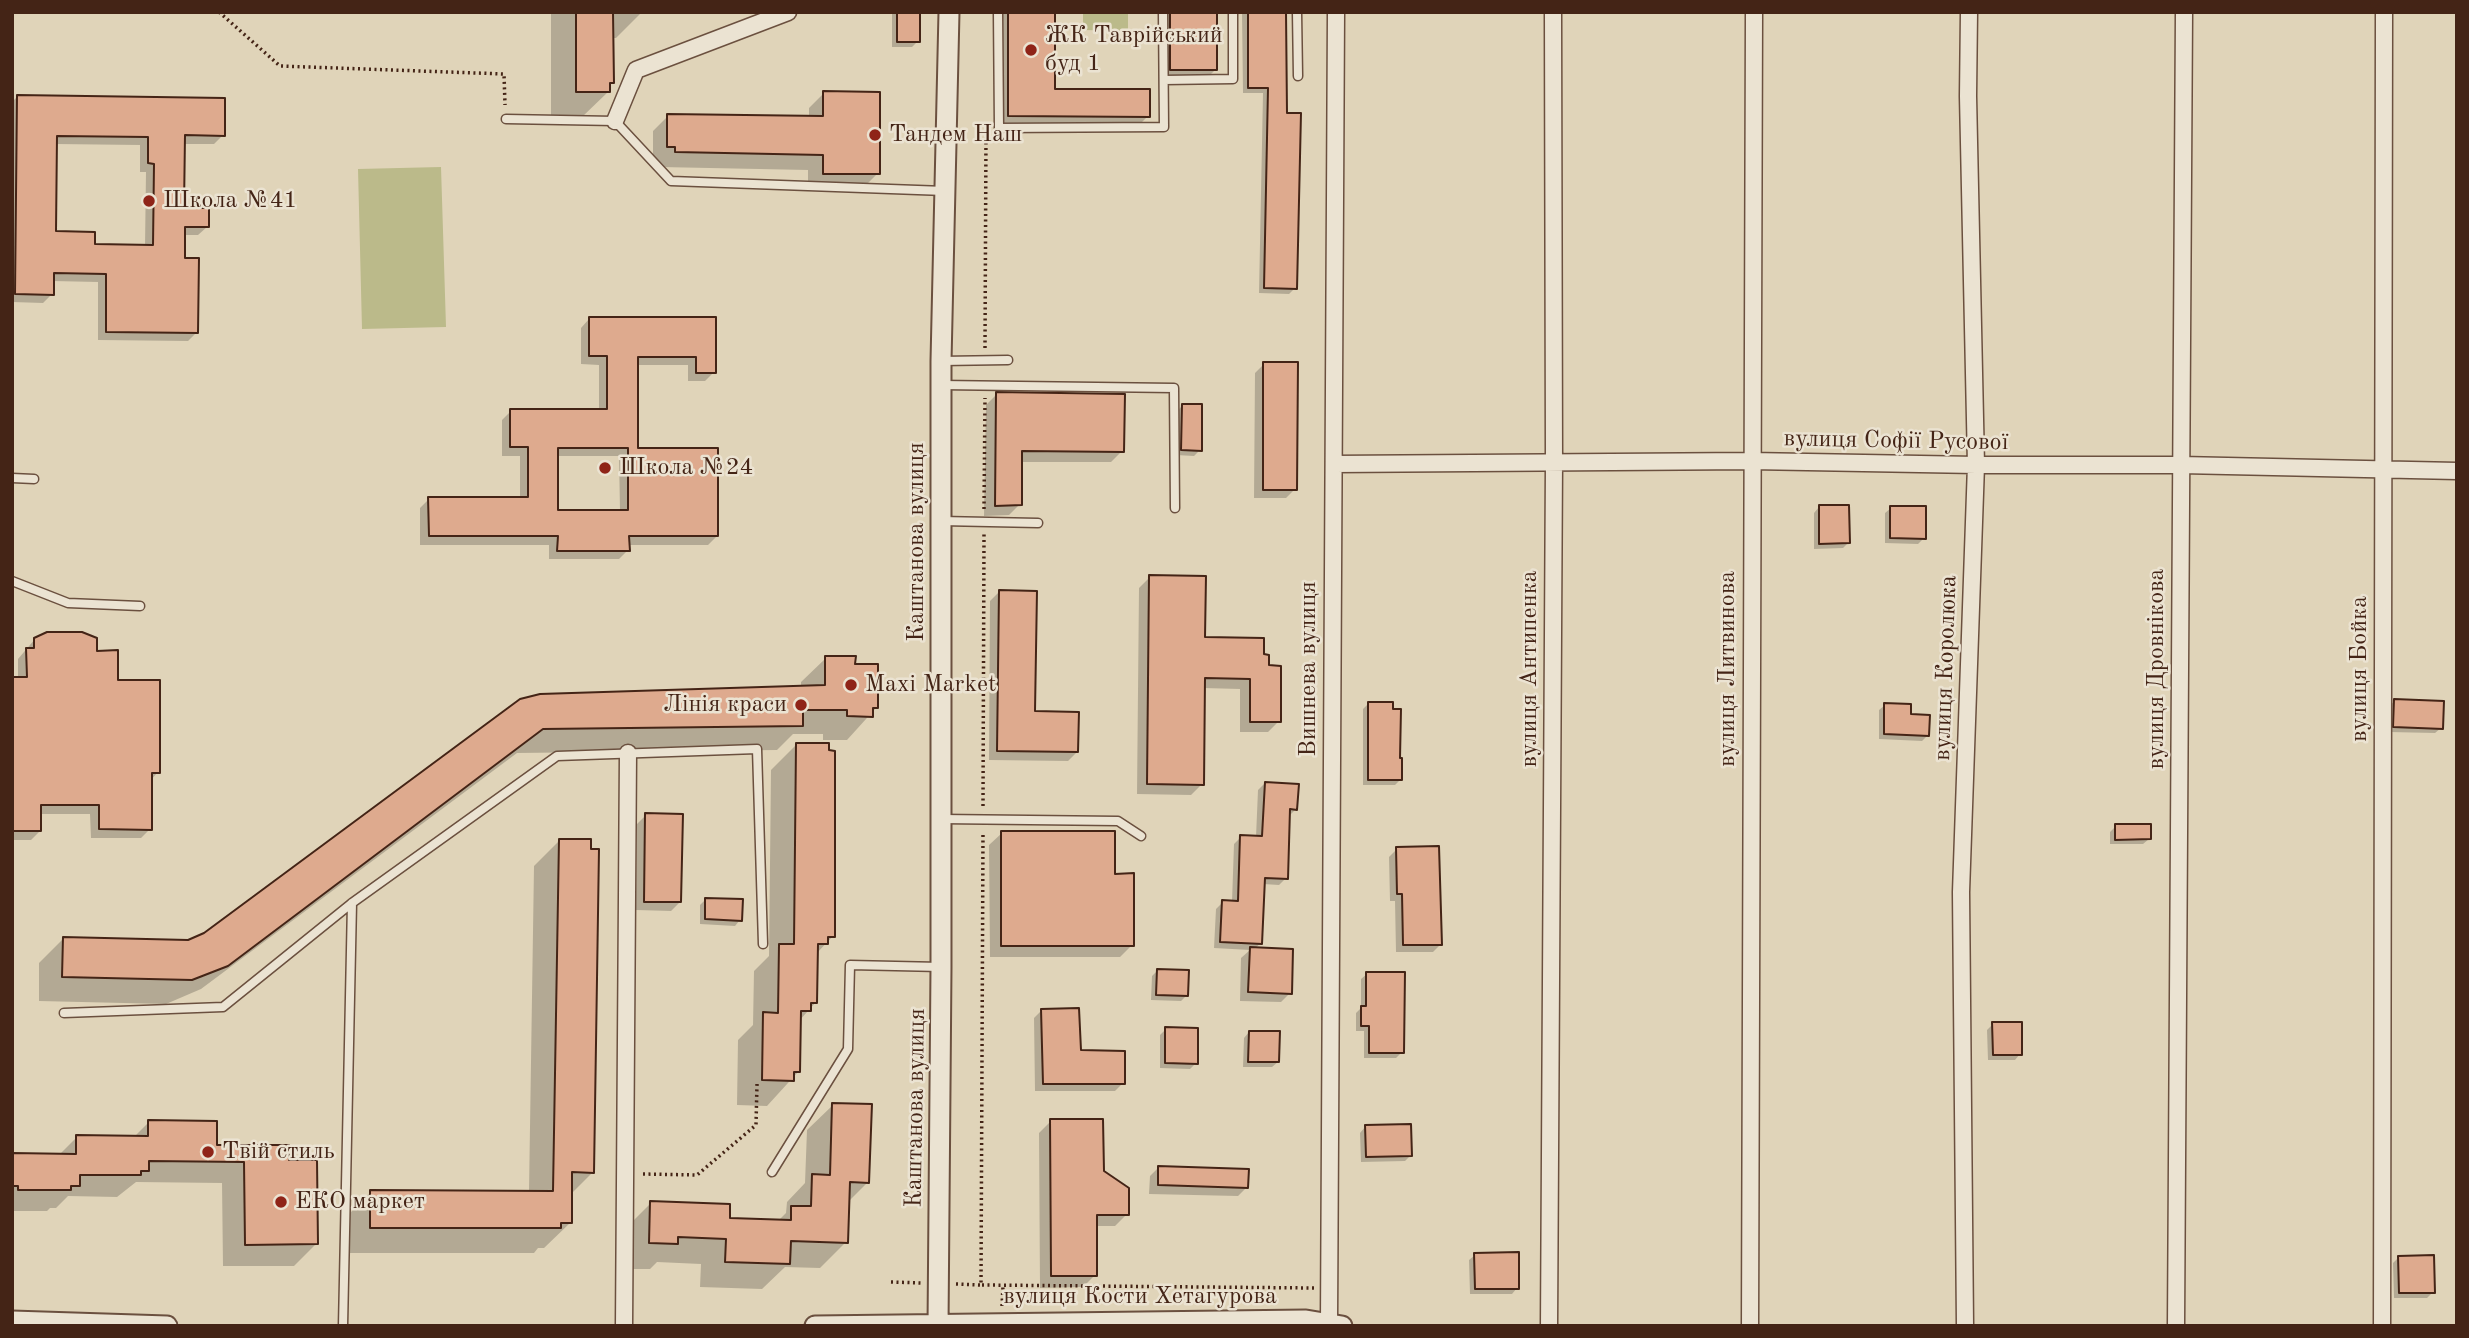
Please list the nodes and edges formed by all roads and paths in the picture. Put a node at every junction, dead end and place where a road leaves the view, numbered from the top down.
1 (219, 12) edge
2 (788, 12) edge
3 (949, 12) edge
4 (998, 12) edge
5 (1163, 12) edge
6 (1233, 12) edge
7 (1297, 12) edge
8 (1336, 12) edge
9 (1553, 12) edge
10 (1754, 12) edge
11 (1969, 12) edge
12 (2184, 12) edge
13 (2384, 12) edge
14 (1298, 76) dead end
15 (1164, 80) junction
16 (506, 119) joint
17 (615, 121) junction
18 (986, 124) dead end
19 (944, 191) junction
20 (1008, 360) dead end
21 (940, 361) junction
22 (985, 361) junction
23 (941, 385) junction
24 (985, 386) junction
25 (1554, 461) junction
26 (1751, 461) junction
27 (1334, 464) junction
28 (1976, 465) junction
29 (2181, 465) junction
30 (2383, 470) junction
31 (2457, 471) edge
32 (12, 478) edge
33 (34, 479) dead end
34 (1175, 508) dead end
35 (941, 521) junction
36 (984, 522) junction
37 (1038, 523) dead end
38 (12, 581) edge
39 (140, 606) dead end
40 (628, 753) junction
41 (941, 819) junction
42 (983, 820) junction
43 (1142, 836) dead end
44 (352, 903) junction
45 (763, 944) dead end
46 (942, 967) junction
47 (64, 1013) dead end
48 (757, 1084) dead end
49 (772, 1172) dead end
50 (624, 1174) junction
51 (891, 1282) dead end
52 (939, 1284) junction
53 (981, 1285) junction
54 (1329, 1292) junction
55 (12, 1321) edge
56 (938, 1324) edge
57 (1334, 1325) edge
58 (167, 1326) edge
59 (343, 1326) edge
60 (624, 1326) edge
61 (816, 1326) edge
62 (1549, 1326) edge
63 (1750, 1326) edge
64 (1965, 1326) edge
65 (2176, 1326) edge
66 (2382, 1326) edge

1 - 16 path
2 - 17 street
3 - 19 street, Каштанова вулиця
4 - 15 lane
5 - 15 lane
6 - 15 lane
7 - 14 lane
8 - 27 street, Вишнева вулиця
9 - 25 street, вулиця Антипенка
10 - 26 street, вулиця Литвинова
11 - 28 street, вулиця Королюка
12 - 29 street, вулиця Дровнікова
13 - 30 street, вулиця Бойка
16 - 17 lane
17 - 19 lane
18 - 22 path
19 - 21 street, Каштанова вулиця
20 - 22 lane
21 - 22 lane
21 - 23 street, Каштанова вулиця
23 - 24 lane
23 - 35 street, Каштанова вулиця
24 - 34 lane
24 - 36 path
25 - 26 street, вулиця Софії Русової
25 - 27 street, вулиця Софії Русової
25 - 62 street, вулиця Антипенка
26 - 28 street, вулиця Софії Русової
26 - 63 street, вулиця Литвинова
27 - 54 street, Вишнева вулиця
28 - 29 street, вулиця Софії Русової
28 - 64 street, вулиця Королюка
29 - 30 street, вулиця Софії Русової
29 - 65 street, вулиця Дровнікова
30 - 31 street, вулиця Софії Русової
30 - 66 street, вулиця Бойка
32 - 33 lane
35 - 36 lane
35 - 41 street, Каштанова вулиця
36 - 37 lane
36 - 42 path
38 - 39 lane
40 - 44 lane
40 - 45 lane
40 - 50 street
41 - 42 lane
41 - 46 street, Каштанова вулиця
42 - 43 lane
42 - 53 path
44 - 47 lane
44 - 59 lane
46 - 49 lane
46 - 52 street, Каштанова вулиця
48 - 50 path
50 - 60 street
51 - 52 path
52 - 53 path
52 - 56 street, Каштанова вулиця
53 - 54 path
54 - 57 street, Вишнева вулиця
55 - 58 street
56 - 57 street, вулиця Кости Хетагурова
56 - 61 street, вулиця Кости Хетагурова

